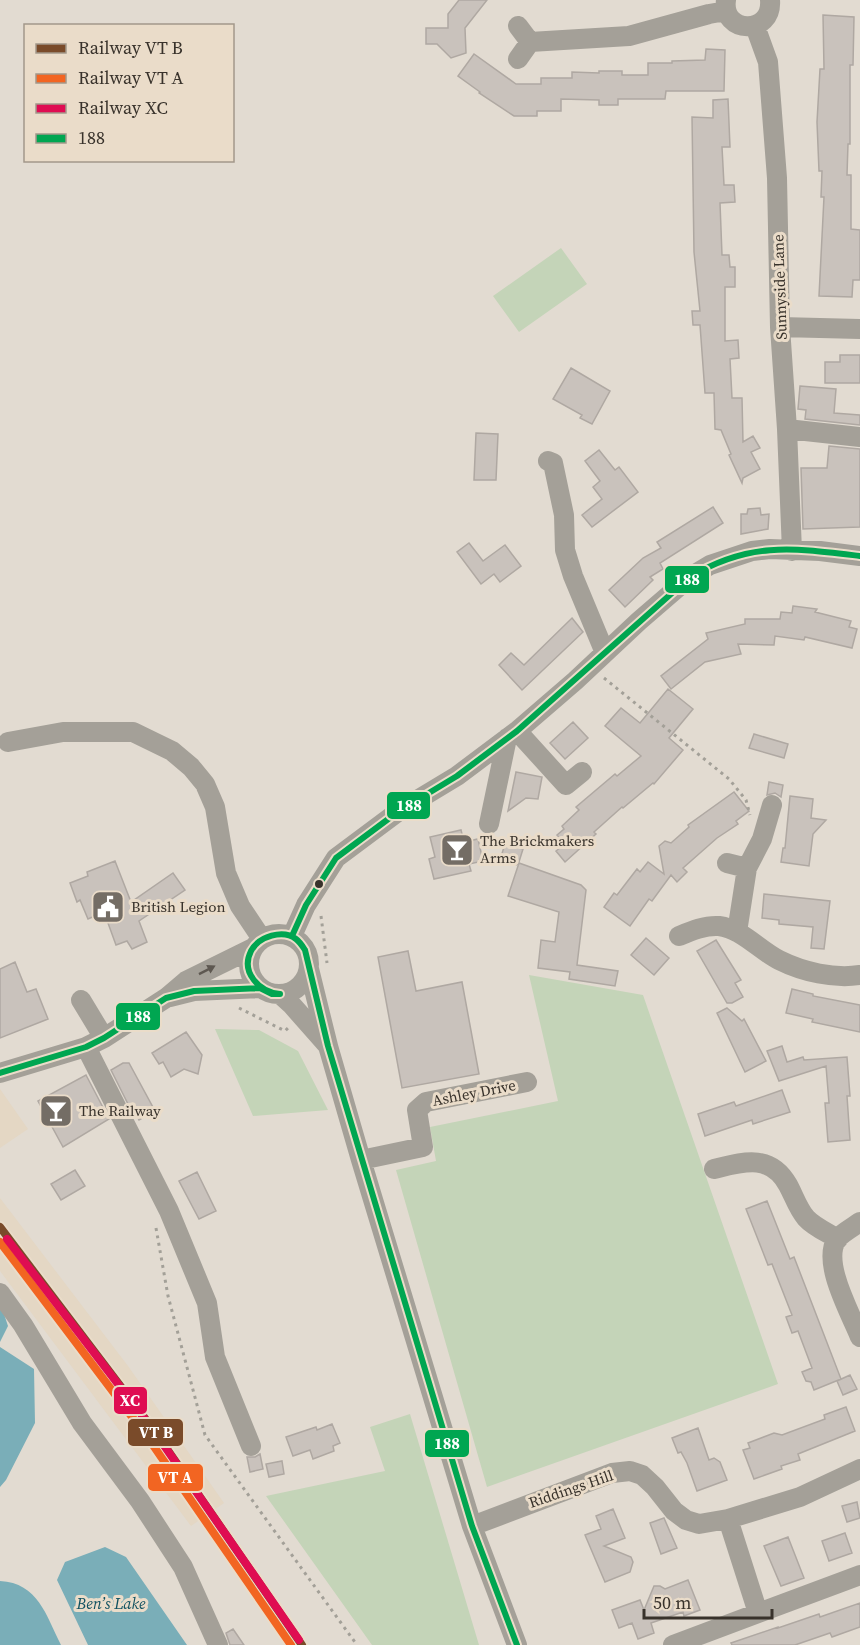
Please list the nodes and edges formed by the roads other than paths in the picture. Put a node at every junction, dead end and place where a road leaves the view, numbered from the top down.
1 (770, 0) edge
2 (726, 6) edge
3 (755, 26) junction
4 (518, 59) dead end
5 (780, 327) junction
6 (860, 329) edge
7 (787, 429) junction
8 (860, 437) edge
9 (548, 461) dead end
10 (792, 551) junction
11 (860, 556) edge
12 (605, 653) junction
13 (512, 734) junction
14 (8, 742) dead end
15 (582, 772) dead end
16 (772, 805) dead end
17 (489, 824) dead end
18 (727, 863) dead end
19 (747, 868) junction
20 (737, 932) junction
21 (292, 936) junction
22 (679, 936) dead end
23 (257, 944) junction
24 (309, 969) junction
25 (860, 975) edge
26 (260, 988) junction
27 (280, 994) junction
28 (166, 998) junction
29 (81, 1000) dead end
30 (104, 1038) junction
31 (328, 1046) junction
32 (86, 1047) junction
33 (0, 1073) edge
34 (527, 1082) dead end
35 (361, 1160) junction
36 (714, 1169) dead end
37 (860, 1222) edge
38 (838, 1239) junction
39 (0, 1293) edge
40 (860, 1337) edge
41 (251, 1446) dead end
42 (860, 1469) edge
43 (728, 1520) junction
44 (472, 1526) junction
45 (860, 1575) edge
46 (758, 1613) junction
47 (218, 1645) edge
48 (517, 1645) edge
49 (673, 1645) edge

1 - 3 street
2 - 3 street
2 - 4 street
3 - 5 street, Sunnyside Lane
5 - 6 street
5 - 7 street, Sunnyside Lane
7 - 8 street
7 - 10 street, Sunnyside Lane
9 - 12 street
10 - 11 street
10 - 12 street
12 - 13 street
13 - 15 street
13 - 17 street
13 - 21 street
14 - 23 street
16 - 19 street
18 - 19 street
19 - 20 street
20 - 22 street
20 - 25 street
21 - 23 street
21 - 24 street
23 - 26 street
28 -> 23 street
24 - 27 street
24 - 31 street
26 - 27 street
26 - 28 street
27 - 31 street
28 - 30 street
29 - 30 street
30 - 32 street
31 - 35 street
32 - 33 street
32 - 41 street
34 - 35 street, Ashley Drive
35 - 44 street
36 - 38 street
37 - 38 street
38 - 40 street
39 - 47 street
42 - 43 street, Riddings Hill
43 - 44 street, Riddings Hill
43 - 46 street
44 - 48 street
45 - 46 street
46 - 49 street

